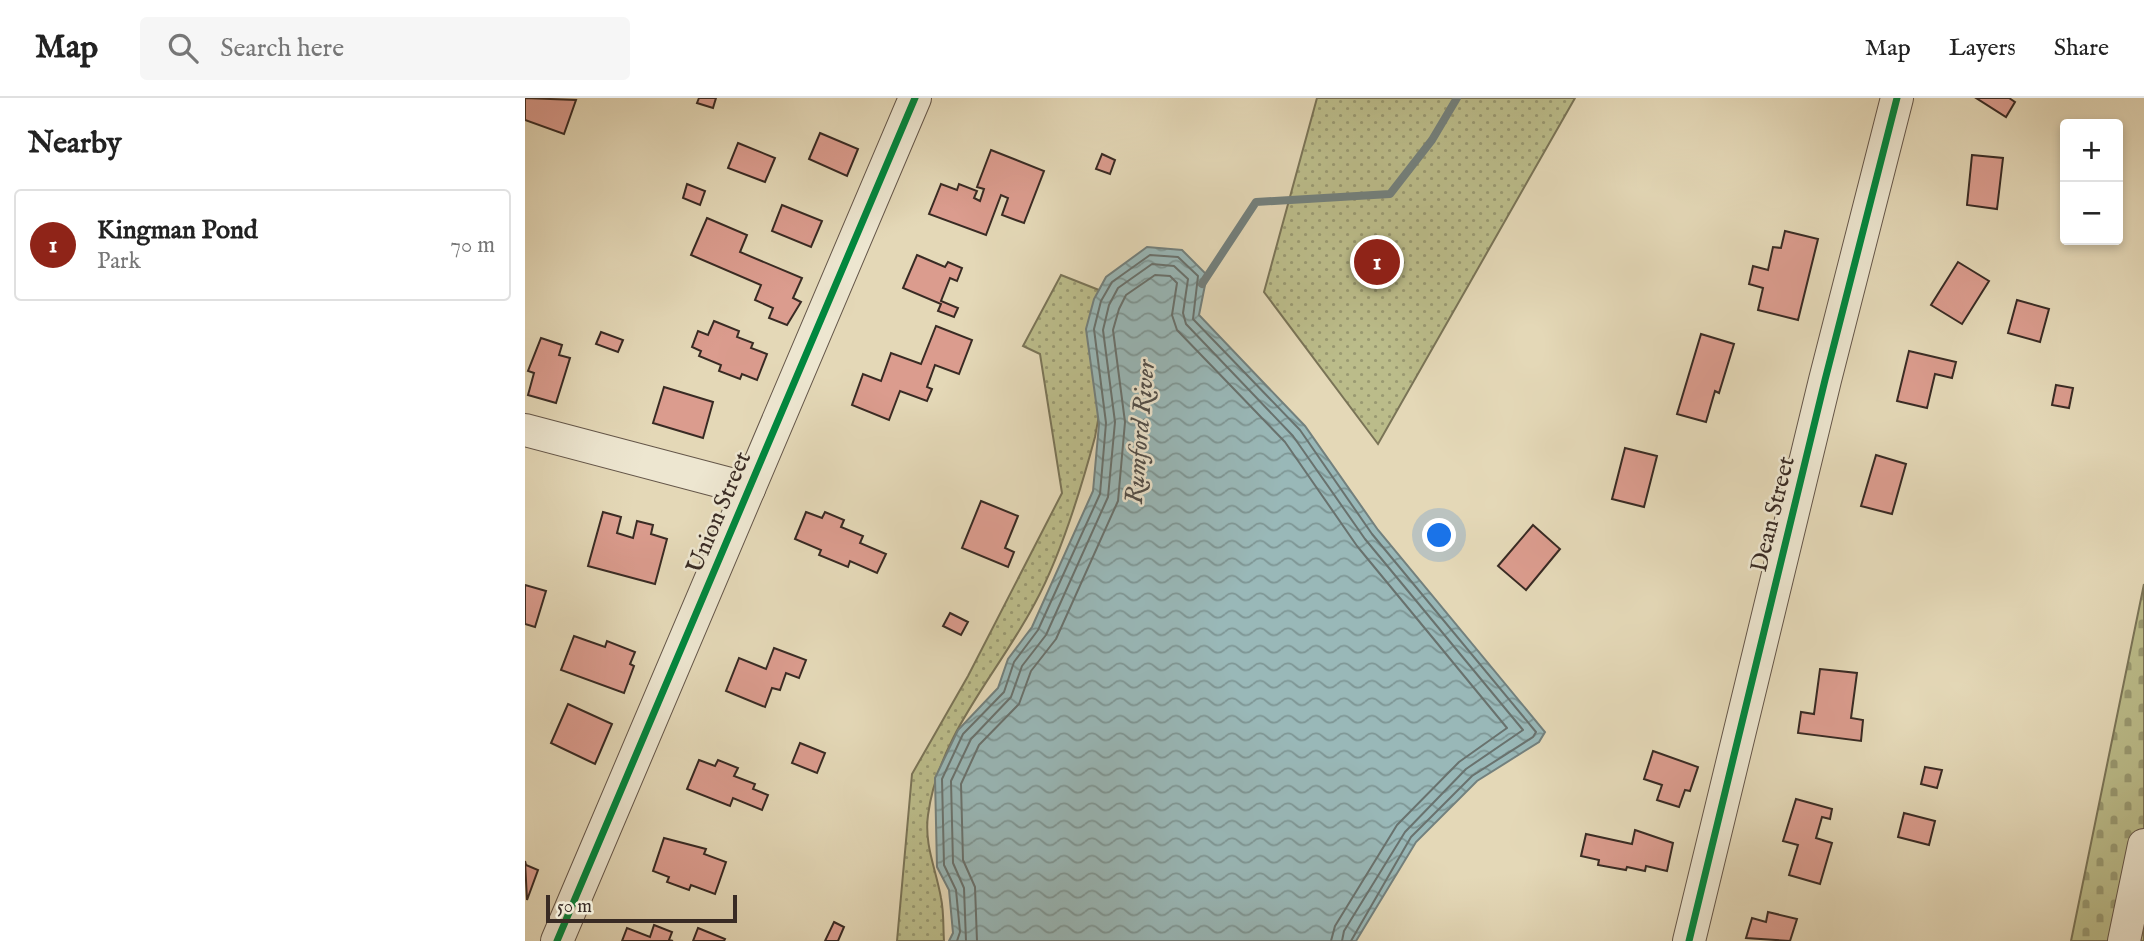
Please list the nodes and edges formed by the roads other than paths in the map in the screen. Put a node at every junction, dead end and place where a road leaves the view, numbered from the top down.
1 (915, 98) edge
2 (1897, 98) edge
3 (525, 430) edge
4 (748, 489) junction
5 (2144, 845) edge
6 (557, 941) edge
7 (1689, 941) edge
8 (2125, 941) edge

1 - 4 street, Union Street
2 - 7 street, Dean Street
3 - 4 street
4 - 6 street, Union Street
5 - 8 street

